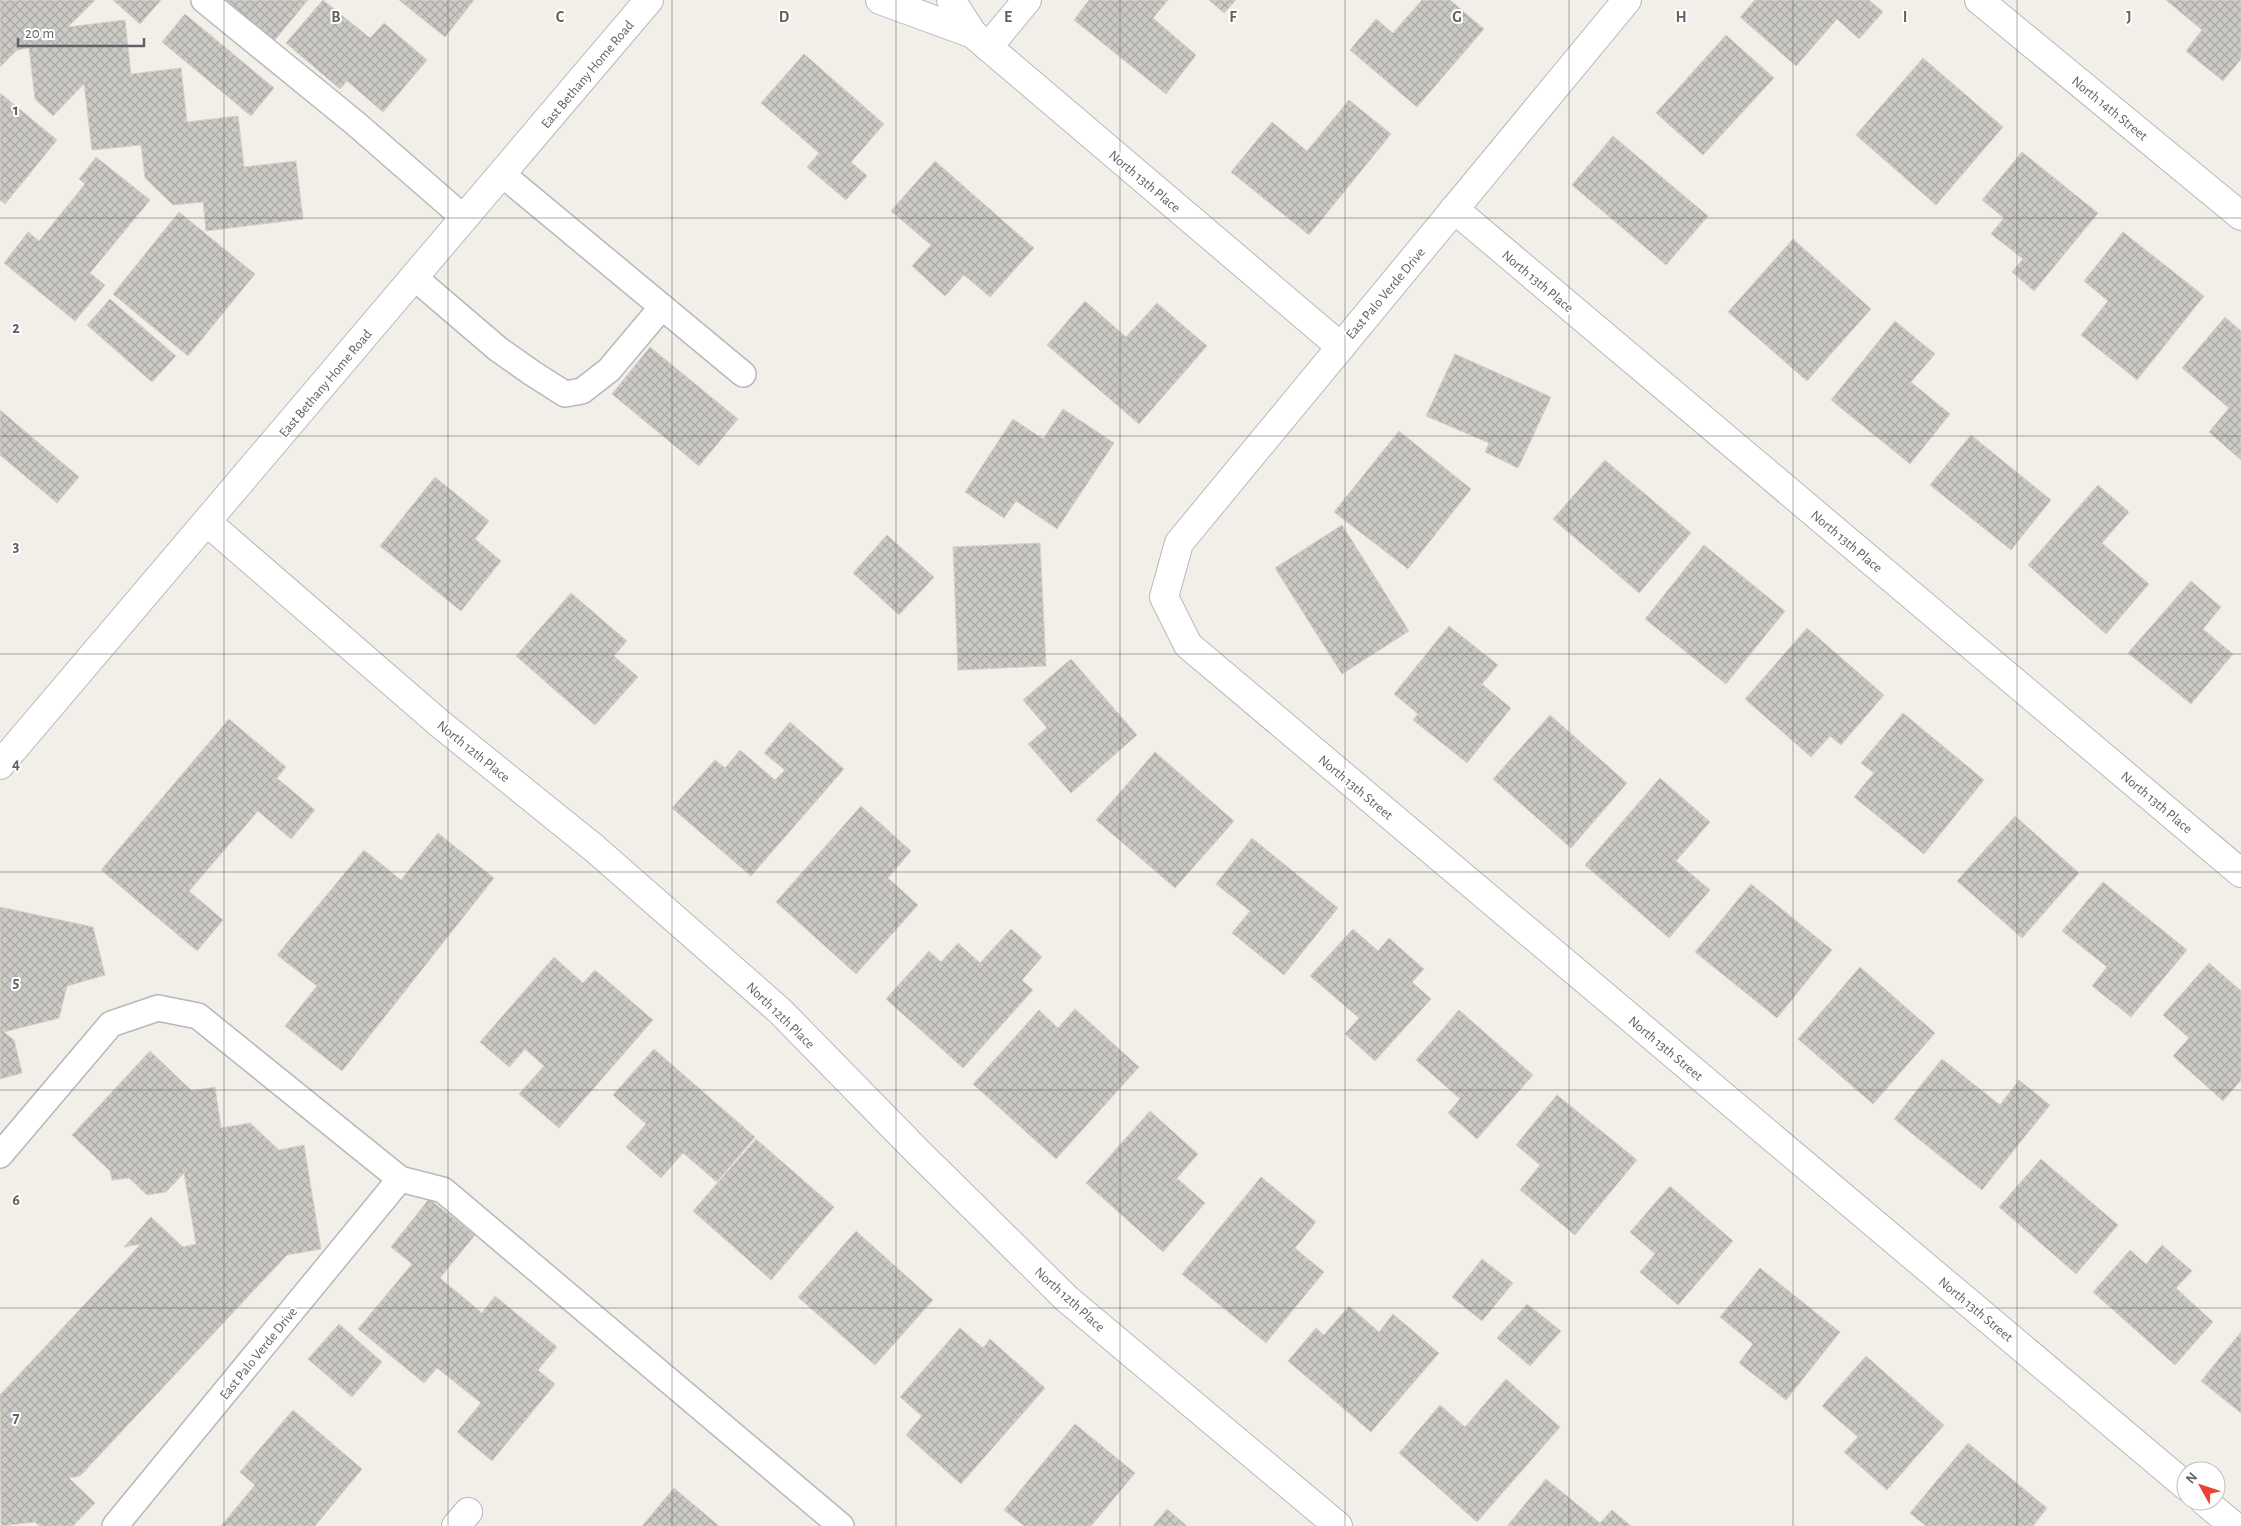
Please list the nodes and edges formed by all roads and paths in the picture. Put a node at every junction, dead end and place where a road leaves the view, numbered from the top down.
1 (204, 0) edge
2 (649, 0) edge
3 (880, 0) edge
4 (951, 0) edge
5 (1028, 0) edge
6 (1627, 0) edge
7 (1979, 0) edge
8 (980, 41) junction
9 (502, 174) junction
10 (1454, 210) junction
11 (2241, 216) edge
12 (464, 218) junction
13 (415, 278) junction
14 (662, 307) junction
15 (1341, 347) junction
16 (743, 374) dead end
17 (207, 522) junction
18 (1164, 597) joint
19 (0, 765) edge
20 (2241, 873) edge
21 (0, 1154) edge
22 (400, 1179) junction
23 (2176, 1478) edge
24 (2216, 1511) edge
25 (115, 1526) edge
26 (841, 1526) edge
27 (1338, 1526) edge
28 (2234, 1526) edge

1 - 12 lane
2 - 9 street, East Bethany Home Road
3 - 8 street, North 13th Place
4 - 8 street, North 13th Place
5 - 8 street
6 - 10 street, East Palo Verde Drive
7 - 11 street, North 14th Street
8 - 15 street, North 13th Place
9 - 12 street, East Bethany Home Road
9 - 14 lane
10 - 15 street, East Palo Verde Drive
10 - 20 street, North 13th Place
12 - 13 street, East Bethany Home Road
13 - 14 lane
13 - 17 street, East Bethany Home Road
14 - 16 lane
15 - 18 street, East Palo Verde Drive
17 - 19 street, East Bethany Home Road
17 - 27 street, North 12th Place
18 - 23 street, North 13th Street
21 - 22 lane
22 - 25 lane, East Palo Verde Drive
22 - 26 lane
24 - 28 street

